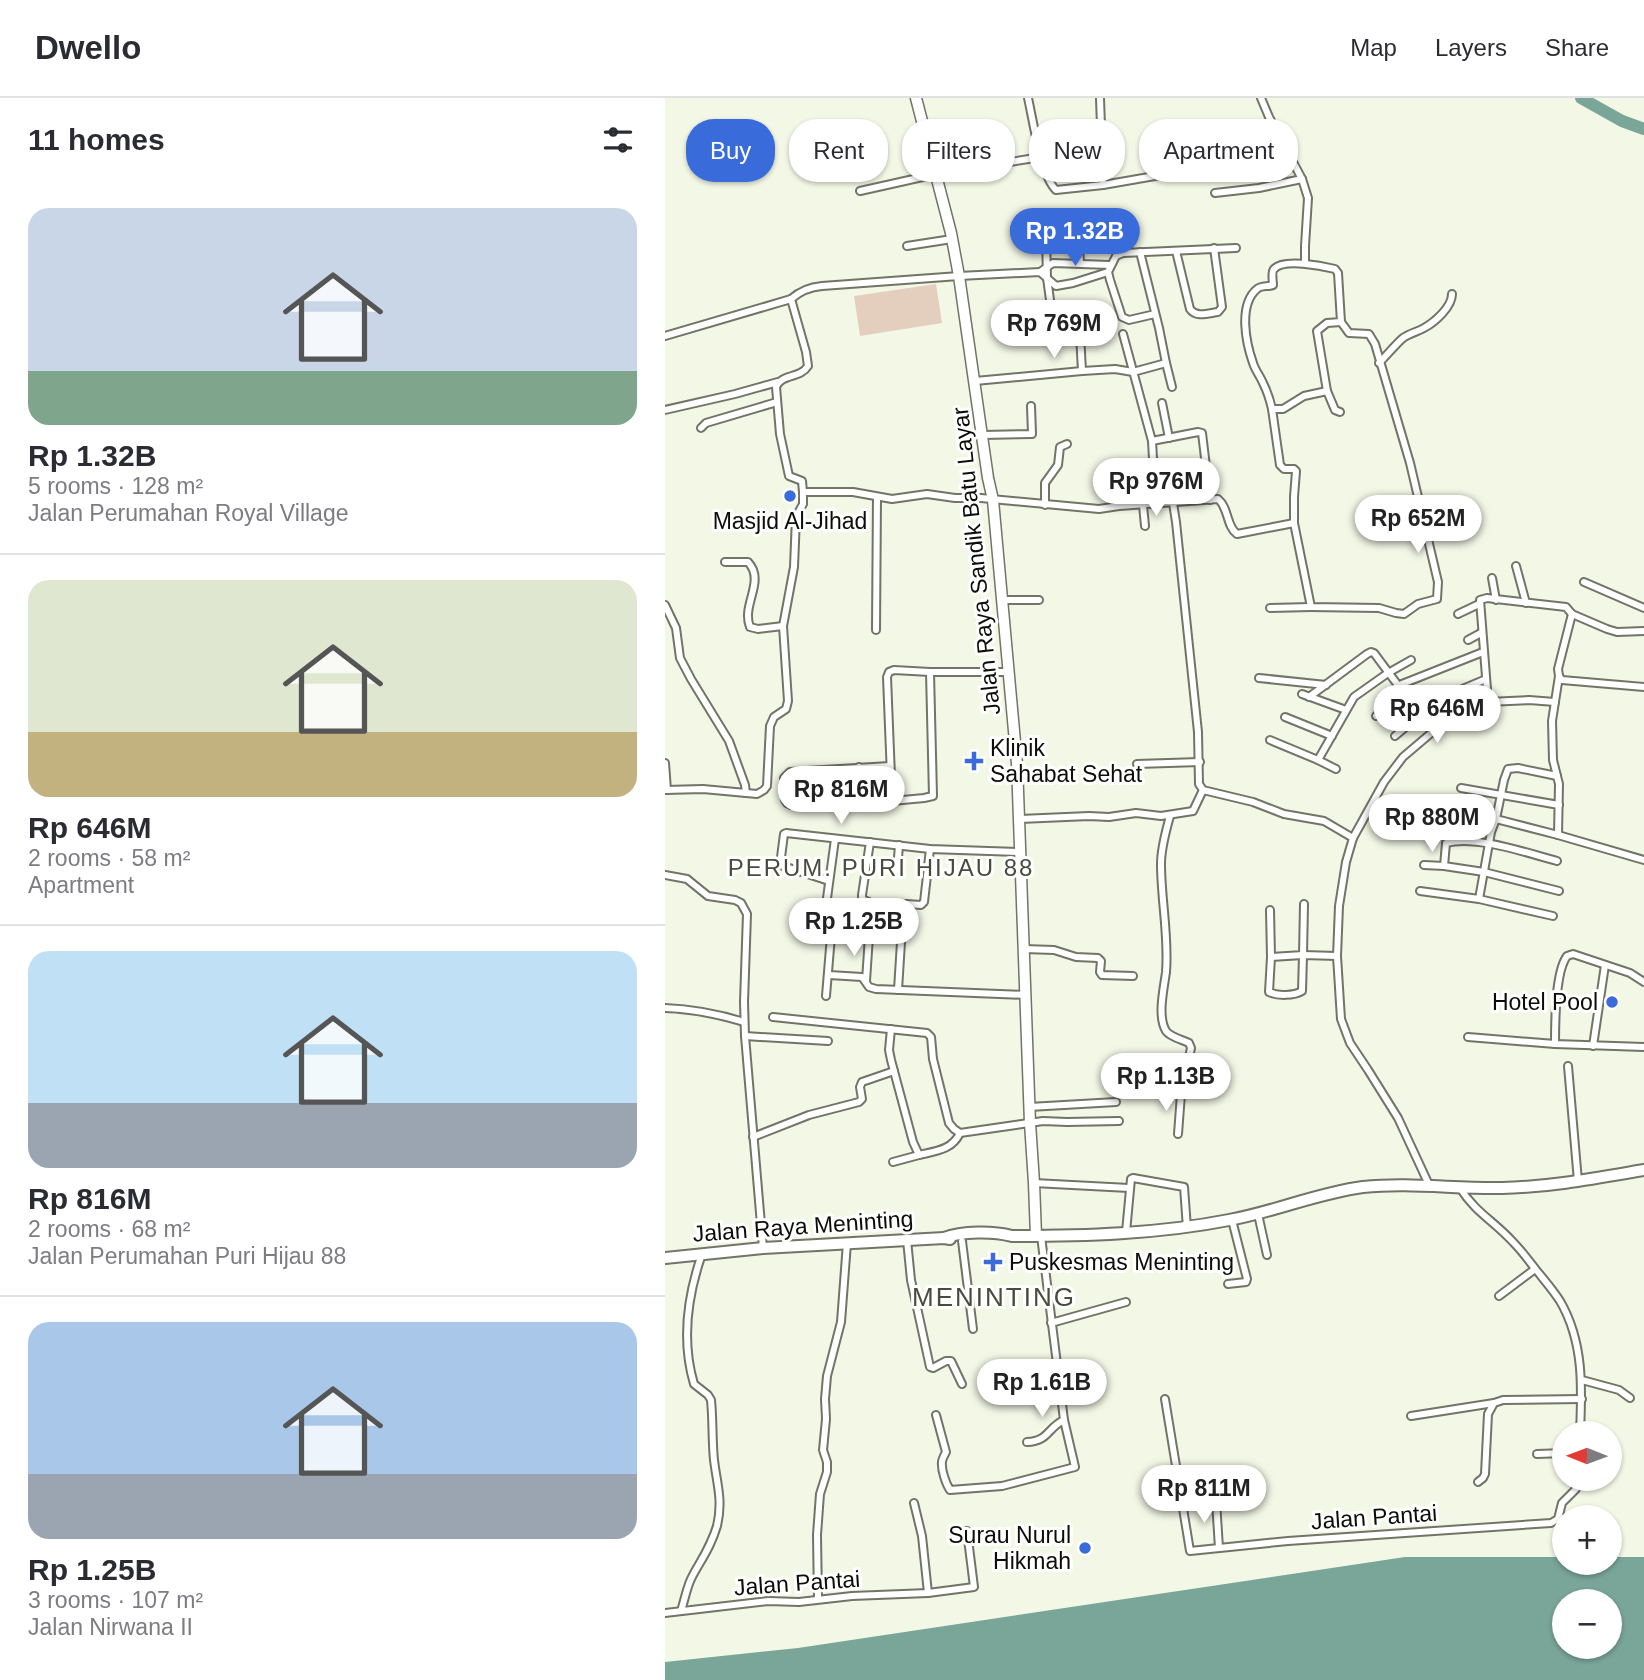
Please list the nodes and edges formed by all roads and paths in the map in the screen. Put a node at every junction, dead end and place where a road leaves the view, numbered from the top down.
1 (916, 98) edge
2 (1028, 98) edge
3 (1100, 98) edge
4 (1261, 98) edge
5 (922, 119) edge
6 (1033, 119) edge
7 (1270, 119) edge
8 (1298, 172) edge
9 (1139, 178) edge
10 (1302, 179) junction
11 (902, 182) edge
12 (938, 182) edge
13 (1050, 182) edge
14 (1103, 184) junction
15 (860, 191) dead end
16 (1215, 193) dead end
17 (1078, 228) dead end
18 (1046, 237) dead end
19 (952, 239) junction
20 (907, 246) dead end
21 (1214, 248) junction
22 (1235, 248) dead end
23 (1176, 251) junction
24 (1140, 252) junction
25 (1080, 263) junction
26 (1305, 263) junction
27 (1047, 266) junction
28 (1109, 268) junction
29 (1040, 272) junction
30 (959, 276) junction
31 (1047, 278) junction
32 (1453, 294) dead end
33 (791, 299) junction
34 (1050, 300) dead end
35 (1155, 314) junction
36 (1341, 322) junction
37 (1071, 326) dead end
38 (1123, 334) dead end
39 (665, 336) edge
40 (1166, 363) junction
41 (1379, 363) junction
42 (1082, 371) junction
43 (1133, 372) junction
44 (975, 381) junction
45 (778, 382) junction
46 (1172, 387) dead end
47 (1327, 391) junction
48 (777, 402) junction
49 (1162, 404) dead end
50 (1031, 406) dead end
51 (1272, 409) junction
52 (665, 410) edge
53 (1340, 412) dead end
54 (701, 428) dead end
55 (983, 435) junction
56 (1169, 438) junction
57 (1151, 441) junction
58 (1067, 444) dead end
59 (803, 492) junction
60 (877, 497) junction
61 (1210, 499) junction
62 (993, 500) junction
63 (1173, 503) junction
64 (1045, 505) junction
65 (1143, 505) junction
66 (1294, 523) junction
67 (1145, 526) dead end
68 (725, 562) dead end
69 (1516, 566) dead end
70 (1492, 578) dead end
71 (1584, 582) dead end
72 (1003, 600) junction
73 (1039, 600) dead end
74 (1496, 600) junction
75 (1526, 603) junction
76 (1479, 604) junction
77 (665, 605) edge
78 (1311, 607) junction
79 (1270, 608) dead end
80 (1644, 608) edge
81 (1458, 614) dead end
82 (1572, 614) junction
83 (783, 626) junction
84 (876, 630) dead end
85 (1644, 631) edge
86 (1481, 633) junction
87 (1468, 640) dead end
88 (1483, 652) junction
89 (1411, 660) dead end
90 (930, 672) junction
91 (1010, 673) junction
92 (1388, 673) junction
93 (1559, 676) junction
94 (1259, 678) dead end
95 (1486, 679) junction
96 (1325, 685) junction
97 (1397, 686) junction
98 (1644, 687) edge
99 (1404, 695) junction
100 (1487, 702) junction
101 (1555, 702) junction
102 (1415, 709) junction
103 (1346, 710) junction
104 (1420, 715) junction
105 (1376, 716) dead end
106 (1285, 717) dead end
107 (1432, 731) junction
108 (1332, 736) junction
109 (1395, 736) dead end
110 (1270, 740) dead end
111 (1318, 760) junction
112 (1200, 762) junction
113 (665, 763) edge
114 (1137, 764) dead end
115 (890, 766) junction
116 (859, 767) junction
117 (1336, 769) dead end
118 (1557, 776) junction
119 (1461, 788) dead end
120 (666, 790) edge
121 (1203, 790) junction
122 (746, 793) junction
123 (1501, 794) junction
124 (892, 801) junction
125 (862, 802) junction
126 (1559, 805) junction
127 (1459, 815) dead end
128 (1170, 816) junction
129 (1020, 819) junction
130 (1496, 819) junction
131 (1558, 835) junction
132 (1353, 838) junction
133 (835, 839) junction
134 (870, 842) junction
135 (1489, 844) junction
136 (899, 845) junction
137 (930, 849) junction
138 (1020, 852) junction
139 (1557, 860) dead end
140 (1644, 860) edge
141 (1424, 865) dead end
142 (1444, 866) junction
143 (897, 871) dead end
144 (1484, 872) junction
145 (665, 875) edge
146 (829, 881) junction
147 (1420, 891) dead end
148 (1559, 891) dead end
149 (1479, 899) junction
150 (906, 904) dead end
151 (1304, 904) dead end
152 (1270, 910) dead end
153 (825, 913) dead end
154 (860, 915) dead end
155 (1553, 916) dead end
156 (869, 936) junction
157 (1024, 949) junction
158 (1303, 955) junction
159 (1337, 956) junction
160 (1271, 957) junction
161 (1605, 965) junction
162 (829, 975) junction
163 (1133, 976) dead end
164 (866, 981) junction
165 (1644, 982) edge
166 (898, 990) junction
167 (1026, 995) junction
168 (826, 996) dead end
169 (665, 1009) edge
170 (773, 1017) dead end
171 (744, 1022) junction
172 (891, 1029) junction
173 (745, 1036) junction
174 (1468, 1037) dead end
175 (828, 1041) dead end
176 (1555, 1044) junction
177 (1593, 1046) junction
178 (1644, 1046) edge
179 (1568, 1066) dead end
180 (894, 1071) junction
181 (1116, 1102) dead end
182 (1029, 1107) junction
183 (1119, 1121) dead end
184 (1030, 1123) junction
185 (960, 1133) junction
186 (1178, 1134) dead end
187 (753, 1137) junction
188 (919, 1155) junction
189 (893, 1163) dead end
190 (1644, 1170) edge
191 (1578, 1181) junction
192 (1034, 1183) junction
193 (1430, 1186) junction
194 (1129, 1188) junction
195 (1460, 1188) junction
196 (1258, 1213) junction
197 (1232, 1220) junction
198 (1187, 1228) junction
199 (1126, 1232) junction
200 (1012, 1236) junction
201 (1038, 1236) junction
202 (944, 1238) junction
203 (907, 1240) junction
204 (961, 1241) junction
205 (847, 1243) junction
206 (763, 1248) junction
207 (703, 1253) junction
208 (1267, 1255) dead end
209 (665, 1258) edge
210 (1535, 1269) junction
211 (1227, 1284) dead end
212 (1499, 1296) dead end
213 (1126, 1302) dead end
214 (1051, 1323) junction
215 (973, 1329) dead end
216 (1582, 1380) junction
217 (962, 1384) dead end
218 (1630, 1398) dead end
219 (1164, 1399) dead end
220 (1582, 1399) junction
221 (1495, 1403) junction
222 (936, 1415) dead end
223 (1411, 1416) dead end
224 (1064, 1420) junction
225 (1581, 1421) edge
226 (1027, 1442) dead end
227 (1552, 1453) edge
228 (1537, 1454) dead end
229 (1478, 1482) dead end
230 (1574, 1491) edge
231 (1216, 1501) dead end
232 (914, 1503) dead end
233 (967, 1531) dead end
234 (1219, 1548) junction
235 (928, 1593) junction
236 (818, 1599) junction
237 (681, 1611) junction
238 (665, 1613) edge

1 - 5 main road, Jalan Raya Sandik Batu Layar
2 - 6 street
3 - 14 street
4 - 7 street
8 - 10 street
9 - 14 street
10 - 16 street
10 - 26 street
11 - 15 street
12 - 19 main road, Jalan Raya Sandik Batu Layar
13 - 14 street
17 - 25 street
18 - 27 street
19 - 20 street
19 - 30 main road, Jalan Raya Sandik Batu Layar
21 - 22 street
21 - 23 street
21 - 23 street
23 - 24 street
24 - 28 street
24 - 35 street
25 - 27 street
25 - 28 street
26 - 36 street
26 - 51 street
27 - 29 street
27 - 31 street
28 - 31 street
28 - 35 street
29 - 30 street
29 - 31 street
30 - 33 street
30 - 44 main road, Jalan Raya Sandik Batu Layar
31 - 34 street
32 - 41 street
33 - 39 street
33 - 45 street
35 - 40 street
36 - 41 street
36 - 47 street
37 - 42 street
38 - 43 street
40 - 43 street
40 - 46 street
41 - 78 street
42 - 43 street
42 - 44 street
43 - 57 street
44 - 55 main road, Jalan Raya Sandik Batu Layar
45 - 48 street
45 - 52 street
47 - 51 street
47 - 53 street
48 - 54 street
48 - 59 street
49 - 56 street
50 - 55 street
51 - 66 street
55 - 62 main road, Jalan Raya Sandik Batu Layar
56 - 57 street
56 - 61 street
57 - 63 street
58 - 64 street
59 - 60 street
59 - 83 street
60 - 62 street
60 - 84 street
61 - 63 street
61 - 66 street
62 - 64 street
62 - 72 main road, Jalan Raya Sandik Batu Layar
63 - 65 street
63 - 112 street
64 - 65 street
65 - 67 street
66 - 78 street
68 - 83 street
69 - 75 street
70 - 74 street
71 - 80 street
72 - 73 street
72 - 91 main road, Jalan Raya Sandik Batu Layar
74 - 75 street
74 - 76 street
75 - 82 street
76 - 81 street
76 - 86 street
77 - 122 street
78 - 79 street
82 - 85 street
82 - 93 street
83 - 122 street
86 - 87 street
86 - 88 street
88 - 95 street
88 - 97 street
89 - 92 street
90 - 91 street
90 - 115 street
90 - 124 street
91 - 129 main road, Jalan Raya Sandik Batu Layar
92 - 96 street
92 - 97 street
92 - 103 street
93 - 98 street
93 - 101 street
94 - 96 street
95 - 100 street
95 - 102 street
96 - 103 street
97 - 99 street
99 - 102 street
99 - 105 street
100 - 101 street
100 - 107 street
101 - 118 street
102 - 104 street
103 - 108 street
104 - 107 street
104 - 109 street
106 - 108 street
107 - 132 street
108 - 111 street
110 - 111 street
111 - 117 street
112 - 114 street
112 - 121 street
113 - 120 street
115 - 116 street
115 - 124 street
116 - 125 street
116 - 125 street
118 - 123 street
118 - 126 street
119 - 123 street
120 - 122 street
121 - 128 street
121 - 132 street
123 - 126 street
123 - 130 street
124 - 125 street
126 - 131 street
127 - 130 street
128 - 129 street
128 - 186 street
129 - 138 main road, Jalan Raya Sandik Batu Layar
130 - 131 street
130 - 135 street
131 - 140 street
132 - 159 street
133 - 134 street
133 - 146 street
133 - 146 street
134 - 136 street
134 - 154 street
135 - 139 street
135 - 142 street
135 - 144 street
136 - 137 street
136 - 143 street
137 - 138 street
137 - 150 street
138 - 157 main road, Jalan Raya Sandik Batu Layar
141 - 142 street
142 - 144 street
144 - 148 street
144 - 149 street
145 - 171 street
146 - 153 street
147 - 149 street
149 - 155 street
151 - 158 street
152 - 160 street
156 - 162 street
156 - 164 street
156 - 166 street
157 - 163 street
157 - 167 main road, Jalan Raya Sandik Batu Layar
158 - 159 street
158 - 160 street
158 - 160 street
159 - 193 street
161 - 165 street
161 - 176 street
161 - 177 street
162 - 164 street
162 - 168 street
164 - 166 street
166 - 167 street
167 - 182 main road, Jalan Raya Sandik Batu Layar
169 - 171 street
170 - 172 street
171 - 173 street
172 - 180 street
172 - 185 street
173 - 175 street
173 - 187 street
174 - 176 street
176 - 177 street
177 - 178 street
179 - 191 street
180 - 187 street
180 - 188 street
181 - 182 street
182 - 184 main road, Jalan Raya Sandik Batu Layar
183 - 184 street
184 - 185 street
184 - 192 main road, Jalan Raya Sandik Batu Layar
185 - 188 street
187 - 206 street
188 - 189 street
190 - 191 highway, Jalan Raya Meninting
191 - 195 highway, Jalan Raya Meninting
192 - 194 street
192 - 201 main road, Jalan Raya Sandik Batu Layar
193 - 195 highway, Jalan Raya Meninting
193 - 196 highway, Jalan Raya Meninting
194 - 198 street
194 - 199 street
195 - 210 street
196 - 197 highway, Jalan Raya Meninting
196 - 208 street
197 - 198 highway, Jalan Raya Meninting
197 - 211 street
198 - 199 highway, Jalan Raya Meninting
199 - 201 highway, Jalan Raya Meninting
200 - 201 highway, Jalan Raya Meninting
200 - 202 highway, Jalan Raya Meninting
200 - 204 highway, Jalan Raya Meninting
201 - 214 street
202 - 203 highway, Jalan Raya Meninting
202 - 204 highway, Jalan Raya Meninting
203 - 205 highway, Jalan Raya Meninting
203 - 217 street
204 - 215 street
205 - 206 highway, Jalan Raya Meninting
205 - 236 street
206 - 207 highway, Jalan Raya Meninting
207 - 209 highway, Jalan Raya Meninting
207 - 237 street
210 - 212 street
210 - 216 street
213 - 214 street
214 - 224 street
216 - 218 street
216 - 220 street
219 - 234 street, Jalan Pantai
220 - 221 street
220 - 225 street
221 - 223 street
221 - 229 street
222 - 224 street
224 - 226 street
227 - 228 street
230 - 234 street, Jalan Pantai
231 - 234 street
232 - 235 street
233 - 235 street, Jalan Pantai
235 - 236 street, Jalan Pantai
236 - 237 street, Jalan Pantai
237 - 238 street, Jalan Pantai

